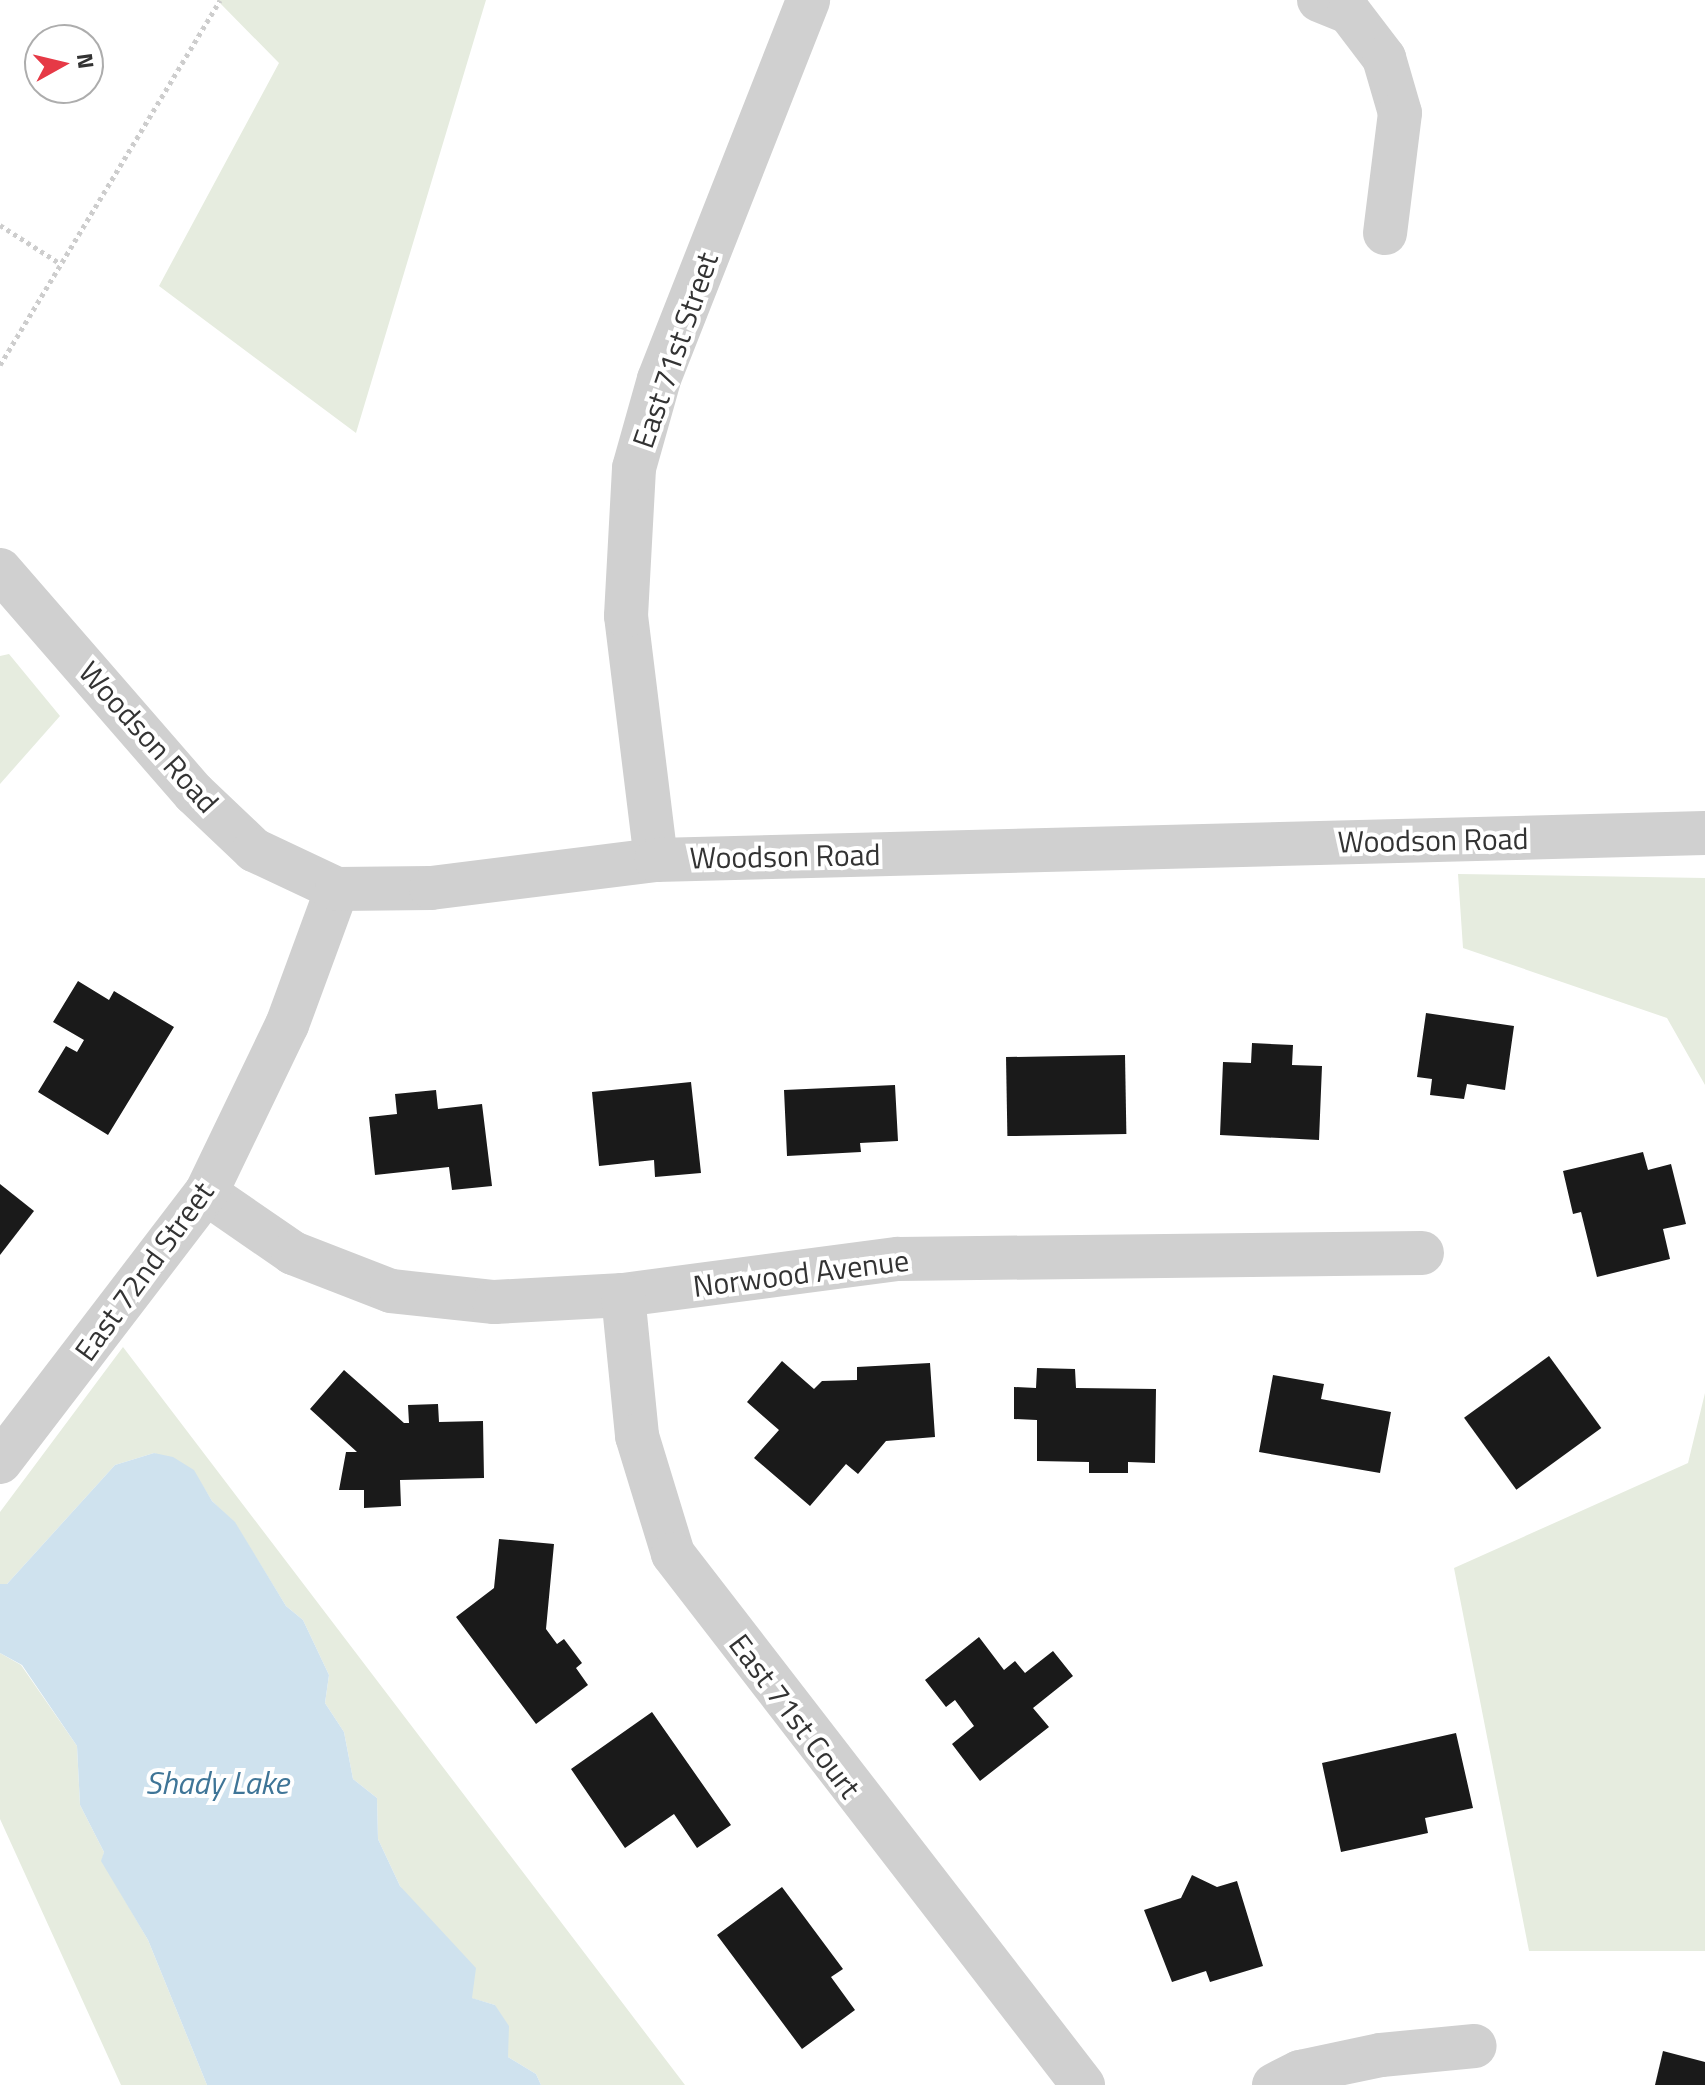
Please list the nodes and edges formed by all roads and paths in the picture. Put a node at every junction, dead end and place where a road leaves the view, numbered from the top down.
1 (220, 0) edge
2 (808, 0) edge
3 (1319, 0) edge
4 (0, 225) edge
5 (1385, 233) dead end
6 (61, 264) junction
7 (0, 365) edge
8 (0, 570) edge
9 (1705, 833) edge
10 (656, 860) junction
11 (337, 889) junction
12 (206, 1193) junction
13 (1422, 1253) dead end
14 (623, 1295) junction
15 (0, 1462) edge
16 (1475, 2046) dead end
17 (1083, 2085) edge
18 (1274, 2085) edge

1 - 6 path
2 - 10 street, East 71st Street
3 - 5 street
4 - 6 path
6 - 7 path
8 - 11 street, Woodson Road
9 - 10 street, Woodson Road
10 - 11 street, Woodson Road
11 - 12 street, East 72nd Street
12 - 14 street, Norwood Avenue
12 - 15 street, East 72nd Street
13 - 14 street, Norwood Avenue
14 - 17 street, East 71st Court
16 - 18 street

